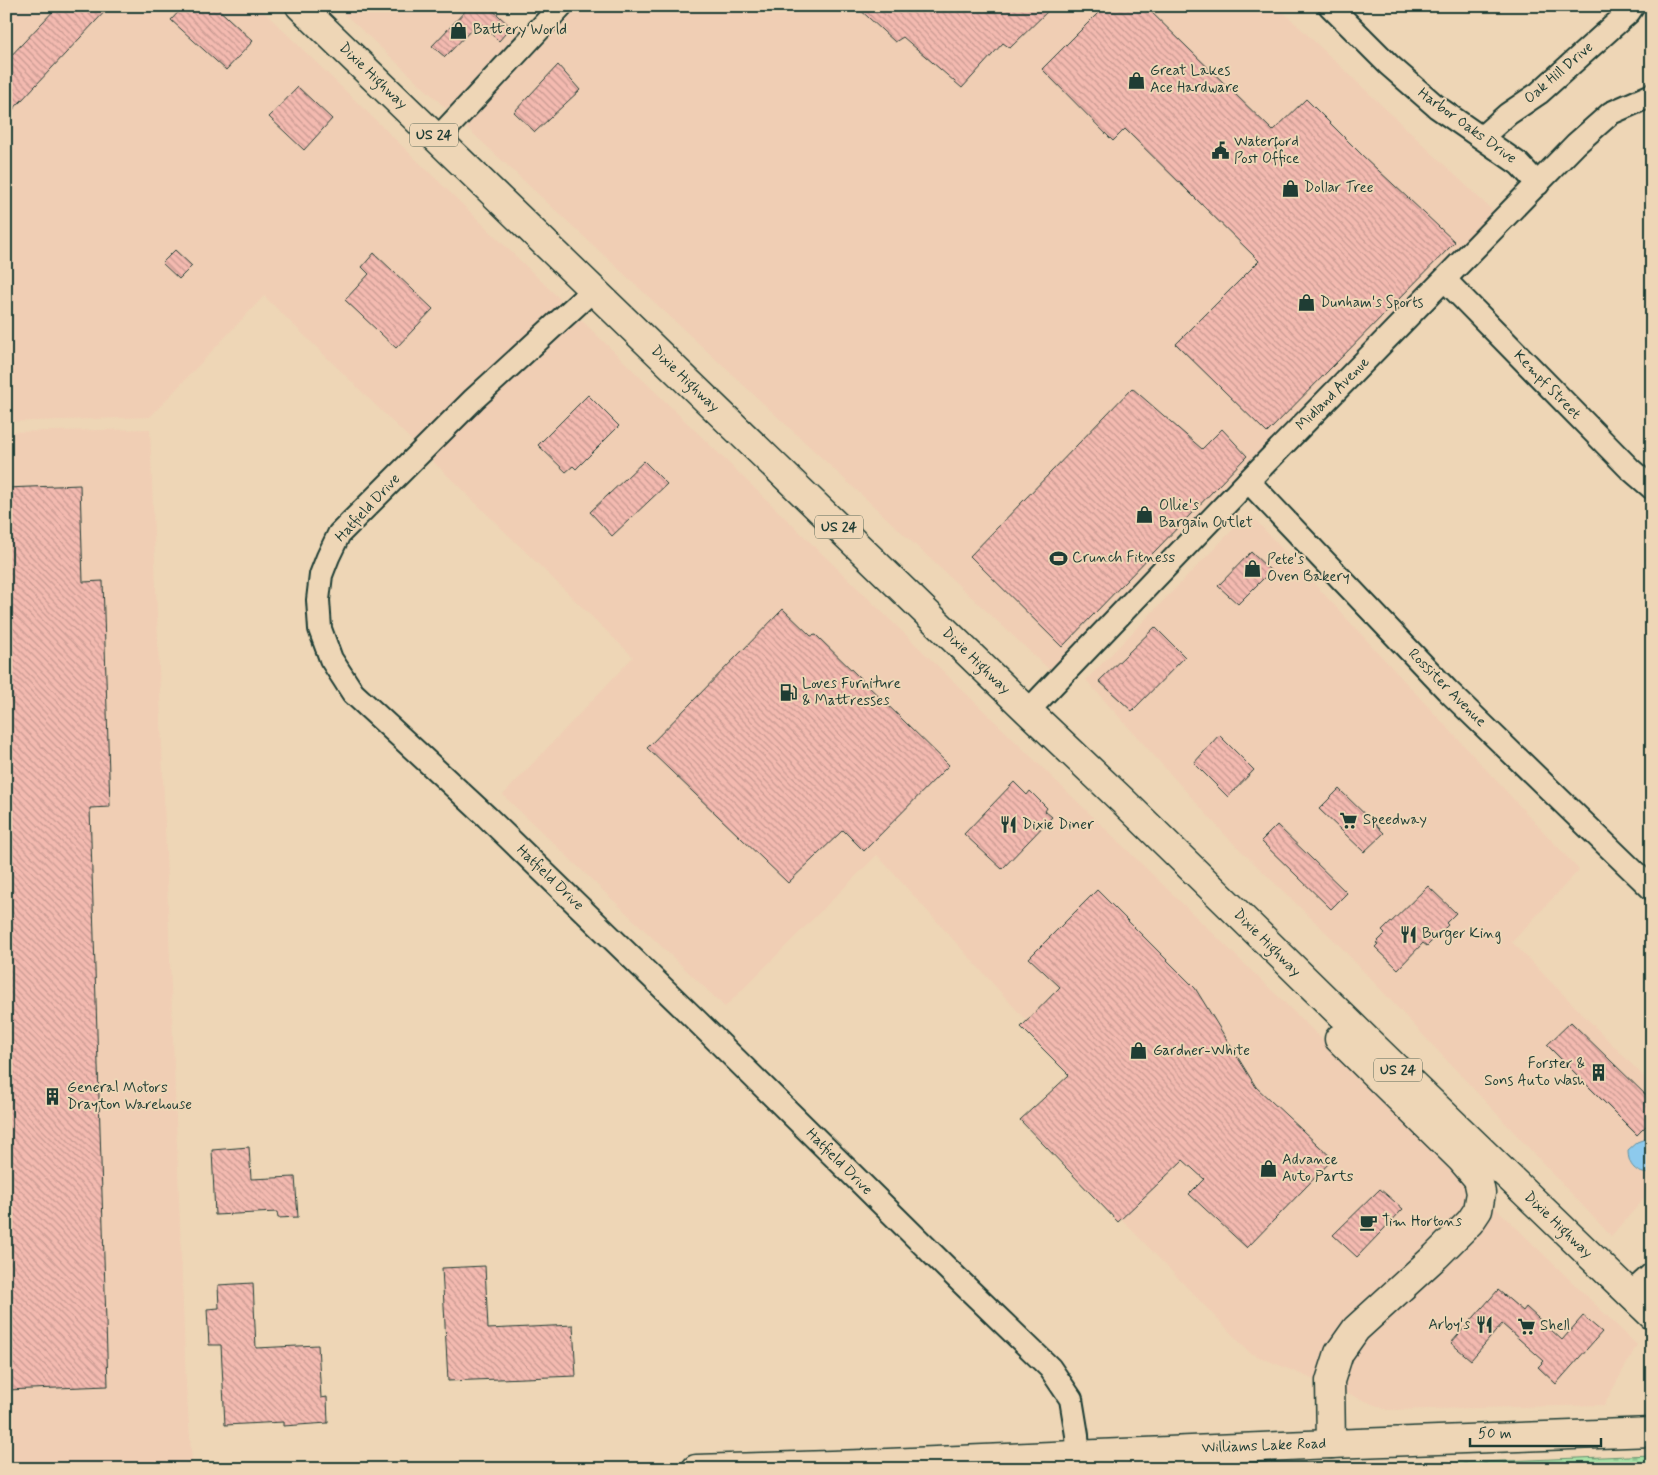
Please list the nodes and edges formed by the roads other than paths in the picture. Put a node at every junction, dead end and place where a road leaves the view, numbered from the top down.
1 (300, 6) edge
2 (561, 6) edge
3 (1330, 6) edge
4 (1633, 6) edge
5 (1652, 94) edge
6 (1482, 137) junction
7 (438, 139) junction
8 (1538, 184) junction
9 (1445, 280) junction
10 (593, 290) junction
11 (1248, 481) junction
12 (1652, 488) edge
13 (1028, 711) junction
14 (1652, 889) edge
15 (1297, 972) junction
16 (1652, 1274) edge
17 (1630, 1294) junction
18 (1652, 1315) edge
19 (1652, 1432) edge
20 (1331, 1444) junction
21 (1078, 1454) junction
22 (696, 1469) edge

1 - 7 main road, Dixie Highway / US 24
2 - 7 street
3 - 6 street, Harbor Oaks Drive
4 - 6 street, Oak Hill Drive
5 - 8 street, Midland Avenue
6 - 8 street, Harbor Oaks Drive
7 - 10 main road, Dixie Highway / US 24
8 - 9 street, Midland Avenue
9 - 11 street, Midland Avenue
9 - 12 street, Kempf Street
10 - 13 main road, Dixie Highway / US 24
10 - 21 street, Hatfield Drive
11 - 13 street, Midland Avenue
11 - 14 street, Rossiter Avenue
13 - 15 main road, Dixie Highway / US 24
15 - 17 main road, Dixie Highway / US 24
15 - 20 main road
16 - 17 street
17 - 18 main road, Dixie Highway / US 24
19 - 20 main road, Williams Lake Road
20 - 21 main road, Williams Lake Road
21 - 22 main road, Williams Lake Road

